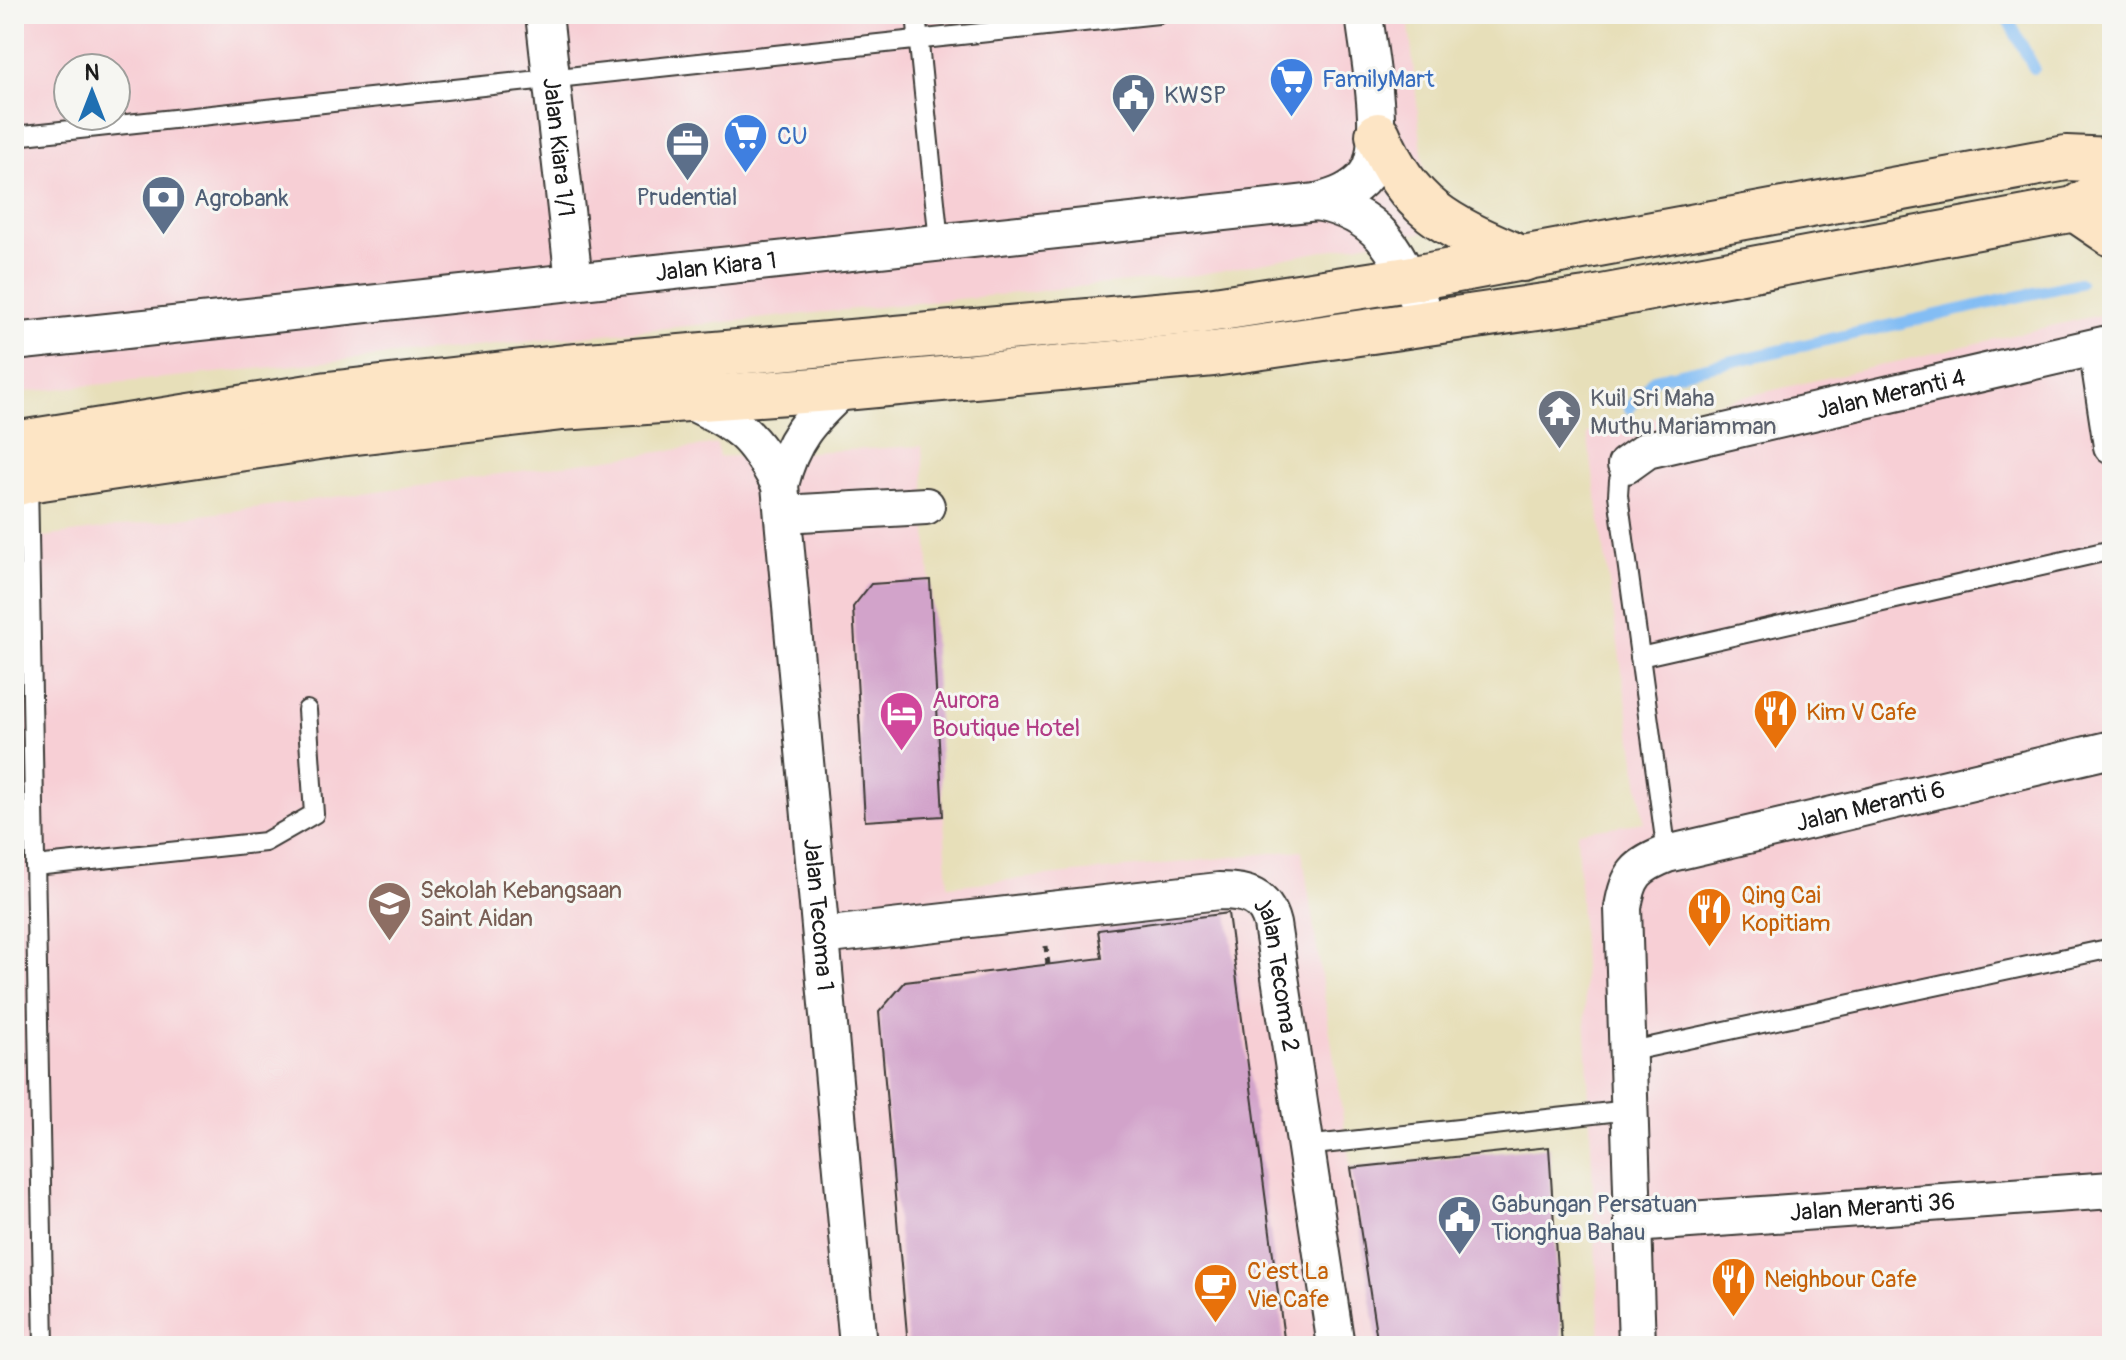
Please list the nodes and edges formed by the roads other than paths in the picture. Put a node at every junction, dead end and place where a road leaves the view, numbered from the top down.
1 (544, 14) edge
2 (916, 14) edge
3 (1158, 14) edge
4 (1364, 14) edge
5 (918, 40) junction
6 (551, 79) junction
7 (1378, 135) junction
8 (14, 136) edge
9 (2112, 160) edge
10 (2112, 185) edge
11 (1317, 202) junction
12 (2075, 209) junction
13 (2112, 234) edge
14 (939, 242) junction
15 (1523, 259) junction
16 (1408, 279) junction
17 (574, 281) junction
18 (1429, 323) junction
19 (14, 342) edge
20 (2104, 345) edge
21 (844, 388) junction
22 (687, 400) junction
23 (2112, 446) edge
24 (21, 462) edge
25 (1626, 465) joint
26 (782, 500) junction
27 (926, 506) dead end
28 (2112, 550) edge
29 (1640, 657) junction
30 (307, 710) dead end
31 (2112, 749) edge
32 (1667, 854) junction
33 (35, 866) junction
34 (821, 936) junction
35 (2112, 948) edge
36 (1627, 1052) junction
37 (1629, 1110) junction
38 (1305, 1146) junction
39 (2112, 1190) edge
40 (1633, 1224) junction
41 (44, 1346) edge
42 (858, 1346) edge
43 (1336, 1346) edge
44 (1637, 1346) edge

1 - 6 street, Jalan Kiara 1/1
2 - 5 lane
3 - 5 lane
4 - 7 street
5 - 6 lane
5 - 14 lane
6 - 8 lane
6 - 17 street, Jalan Kiara 1/1
7 - 11 street, Jalan Kiara 1
7 - 15 main road
9 - 15 main road
10 - 12 main road
11 - 14 street, Jalan Kiara 1
11 - 16 street
12 - 13 main road
12 - 18 main road
14 - 17 street, Jalan Kiara 1
15 - 16 main road
16 - 18 street
16 - 24 main road
17 - 19 street, Jalan Kiara 1
18 - 21 main road
20 - 23 street
20 - 25 street, Jalan Meranti 4
21 - 22 main road
21 - 26 street
22 - 24 main road
22 - 26 street
24 - 33 lane
25 - 29 lane
26 - 27 street
26 - 34 street, Jalan Tecoma 1
28 - 29 lane
29 - 32 lane
30 - 33 lane
31 - 32 street, Jalan Meranti 6
32 - 36 street, Jalan Meranti 6
33 - 41 lane
34 - 38 street, Jalan Tecoma 2
34 - 42 street, Jalan Tecoma 1
35 - 36 lane
36 - 37 street
37 - 38 lane
37 - 40 street
38 - 43 street, Jalan Tecoma 2
39 - 40 street, Jalan Meranti 36
40 - 44 street

